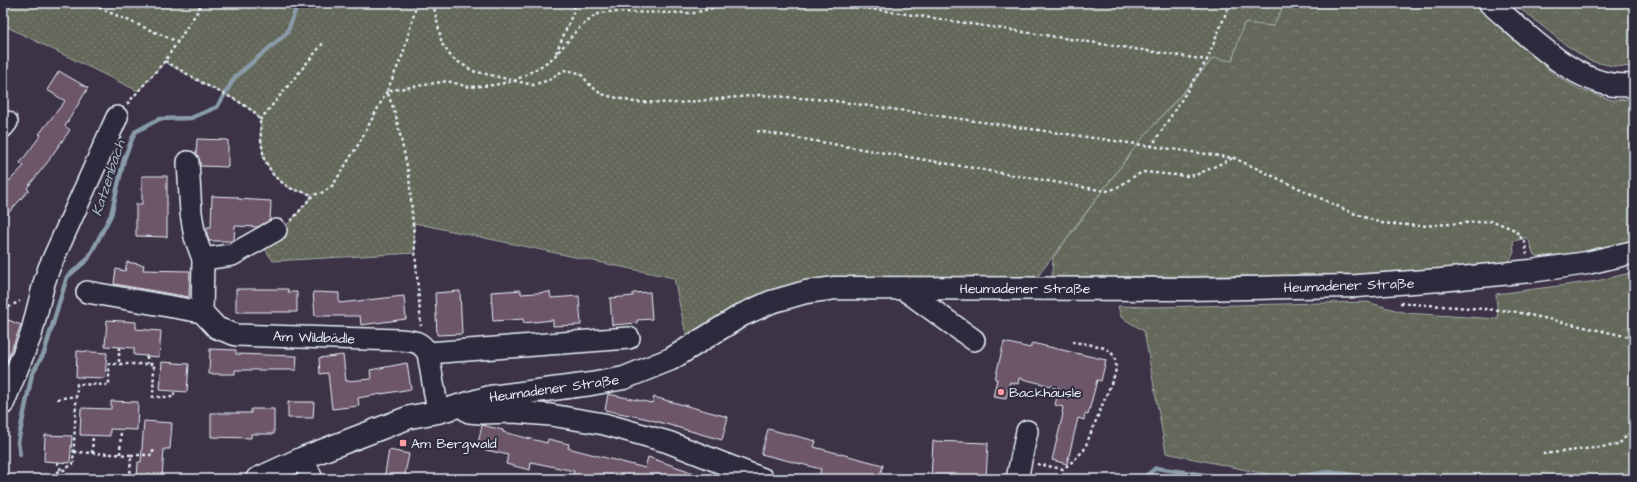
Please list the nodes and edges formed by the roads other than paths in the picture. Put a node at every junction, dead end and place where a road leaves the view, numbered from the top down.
1 (1490, 3) edge
2 (1634, 85) edge
3 (117, 117) dead end
4 (188, 162) dead end
5 (276, 230) road end
6 (1634, 252) edge
7 (202, 259) junction
8 (902, 288) junction
9 (86, 292) dead end
10 (202, 312) junction
11 (629, 338) dead end
12 (974, 340) dead end
13 (425, 349) junction
14 (3, 404) edge
15 (460, 405) junction
16 (438, 412) junction
17 (1027, 431) dead end
18 (308, 469) edge
19 (1019, 470) edge
20 (734, 474) edge
21 (257, 479) edge
22 (289, 479) edge
23 (763, 479) edge

1 - 2 main road
3 - 14 street
4 - 7 street
5 - 7 street
6 - 8 main road, Heumadener Straße
7 - 10 street
8 - 12 street
8 - 15 main road, Heumadener Straße
9 - 10 street
10 - 13 street, Am Wildbädle
11 - 13 street, Am Wildbädle
13 - 16 street
15 - 16 main road, Heumadener Straße
15 - 20 street
16 - 18 main road, Heumadener Straße
17 - 19 street
18 - 21 main road, Heumadener Straße
18 - 22 main road, Heumadener Straße
20 - 23 street

